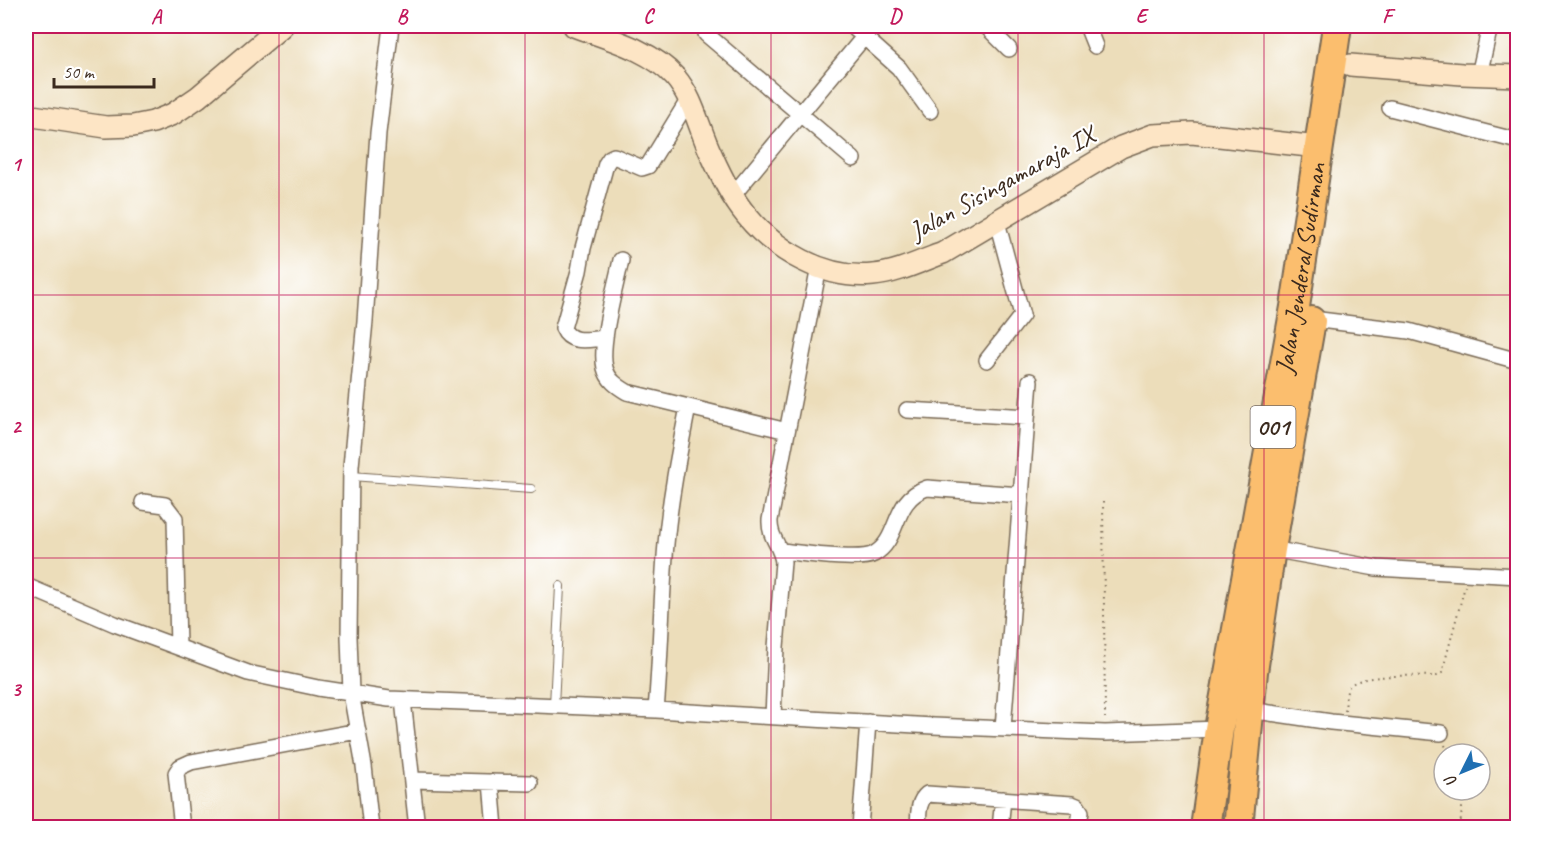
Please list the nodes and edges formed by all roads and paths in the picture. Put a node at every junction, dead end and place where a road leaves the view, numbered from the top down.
1 (282, 26) edge
2 (391, 26) edge
3 (574, 26) edge
4 (852, 26) edge
5 (986, 26) edge
6 (1087, 26) edge
7 (1337, 26) edge
8 (1356, 26) edge
9 (1490, 26) edge
10 (869, 31) edge
11 (706, 34) dead end
12 (1095, 46) dead end
13 (1009, 48) dead end
14 (1350, 65) junction
15 (1479, 75) junction
16 (1518, 76) edge
17 (689, 99) junction
18 (1390, 108) dead end
19 (930, 111) dead end
20 (26, 115) edge
21 (800, 115) junction
22 (1518, 141) edge
23 (1318, 147) junction
24 (853, 159) dead end
25 (733, 195) junction
26 (997, 222) junction
27 (621, 260) dead end
28 (819, 267) junction
29 (1312, 319) junction
30 (605, 338) junction
31 (987, 360) dead end
32 (1518, 361) edge
33 (1030, 381) dead end
34 (688, 407) junction
35 (908, 410) dead end
36 (1027, 417) junction
37 (787, 431) junction
38 (351, 476) junction
39 (531, 489) dead end
40 (1021, 495) junction
41 (1103, 501) dead end
42 (143, 502) dead end
43 (1271, 549) junction
44 (782, 551) junction
45 (1468, 572) junction
46 (1518, 576) edge
47 (26, 586) edge
48 (560, 586) dead end
49 (178, 647) junction
50 (1241, 670) junction
51 (351, 693) junction
52 (403, 700) junction
53 (554, 705) junction
54 (656, 710) junction
55 (1250, 710) junction
56 (772, 717) junction
57 (868, 722) junction
58 (1341, 722) junction
59 (1003, 728) junction
60 (1219, 729) junction
61 (358, 731) junction
62 (1106, 733) junction
63 (1441, 733) dead end
64 (412, 780) junction
65 (491, 782) junction
66 (530, 783) dead end
67 (1003, 799) junction
68 (1463, 802) edge
69 (182, 828) edge
70 (371, 828) edge
71 (417, 828) edge
72 (495, 828) edge
73 (860, 828) edge
74 (918, 828) edge
75 (1000, 828) edge
76 (1078, 828) edge
77 (1204, 828) edge
78 (1238, 828) edge
79 (1460, 828) edge

1 - 20 street
2 - 38 street
3 - 17 street, Jalan Sisingamaraja IX
4 - 10 street
5 - 13 street
6 - 12 street
7 - 23 highway, Jalan Jenderal Sudirman / 001
8 - 14 highway, Jalan Jenderal Sudirman / 001
9 - 15 street
10 - 19 street
10 - 21 street
11 - 21 street
14 - 15 street
14 - 29 highway, Jalan Jenderal Sudirman / 001
15 - 16 street
17 - 25 street, Jalan Sisingamaraja IX
17 - 30 street
18 - 22 street
21 - 24 street
21 - 25 street
23 - 26 street, Jalan Sisingamaraja IX
23 - 50 highway, Jalan Jenderal Sudirman / 001
25 - 28 street, Jalan Sisingamaraja IX
26 - 28 street, Jalan Sisingamaraja IX
26 - 31 street
27 - 30 street
28 - 37 street
29 - 32 street
29 - 43 highway, Jalan Jenderal Sudirman / 001
30 - 34 street
33 - 36 street
34 - 37 street
34 - 54 street
35 - 36 street
36 - 40 street
37 - 44 street
38 - 39 lane
38 - 51 street
40 - 44 street
40 - 59 street
41 - 62 path
42 - 49 street
43 - 45 street
43 - 50 highway, Jalan Jenderal Sudirman / 001
44 - 56 street
45 - 46 street
45 - 58 path
47 - 49 street
48 - 53 lane
49 - 51 street
50 - 55 highway, Jalan Jenderal Sudirman / 001
50 - 60 highway, Jalan Jenderal Sudirman / 001
51 - 52 street
51 - 61 street
52 - 53 street
52 - 64 street
53 - 54 street
54 - 56 street
55 - 58 street
55 - 78 highway, Jalan Jenderal Sudirman / 001
56 - 57 street
57 - 59 street
57 - 73 street
58 - 63 street
59 - 62 street
60 - 62 street
60 - 77 highway, Jalan Jenderal Sudirman / 001
61 - 69 street
61 - 70 street
64 - 65 street
64 - 71 street
65 - 66 street
65 - 72 street
67 - 74 street
67 - 75 street
67 - 76 street
68 - 79 path

